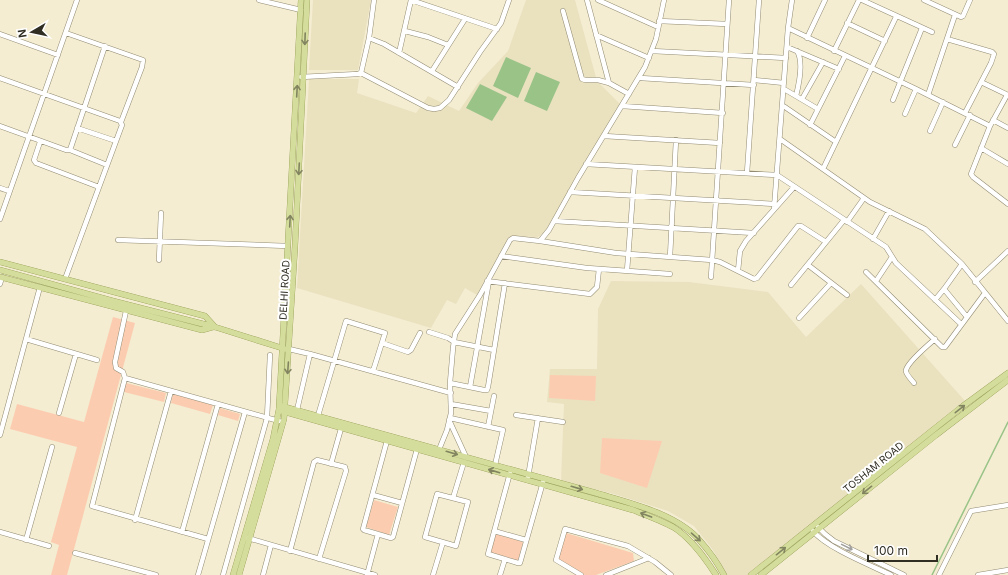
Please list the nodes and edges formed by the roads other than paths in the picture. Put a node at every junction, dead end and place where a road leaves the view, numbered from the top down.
1 (77, 0) edge
2 (259, 0) edge
3 (301, 0) edge
4 (307, 0) edge
5 (374, 0) edge
6 (411, 0) edge
7 (508, 0) edge
8 (587, 0) edge
9 (598, 0) edge
10 (664, 0) edge
11 (729, 0) edge
12 (759, 0) edge
13 (792, 0) edge
14 (825, 0) edge
15 (859, 0) edge
16 (862, 0) edge
17 (924, 0) edge
18 (970, 0) edge
19 (301, 10) junction
20 (563, 11) dead end
21 (955, 15) junction
22 (896, 17) junction
23 (465, 19) junction
24 (660, 20) junction
25 (847, 23) junction
26 (727, 24) junction
27 (658, 27) junction
28 (788, 28) junction
29 (922, 28) junction
30 (497, 29) junction
31 (405, 31) junction
32 (932, 32) dead end
33 (66, 33) junction
34 (0, 34) edge
35 (596, 35) junction
36 (369, 38) junction
37 (807, 38) junction
38 (947, 38) junction
39 (885, 41) junction
40 (448, 45) junction
41 (105, 46) junction
42 (787, 47) junction
43 (652, 51) junction
44 (797, 51) junction
45 (834, 51) junction
46 (399, 53) junction
47 (725, 54) junction
48 (58, 55) junction
49 (756, 56) junction
50 (845, 56) junction
51 (649, 58) junction
52 (786, 58) junction
53 (823, 62) junction
54 (872, 68) junction
55 (839, 69) junction
56 (432, 71) junction
57 (361, 73) junction
58 (301, 77) junction
59 (0, 78) edge
60 (640, 78) junction
61 (900, 82) junction
62 (981, 82) junction
63 (609, 83) junction
64 (723, 83) junction
65 (754, 83) junction
66 (784, 83) junction
67 (458, 87) junction
68 (784, 89) junction
69 (916, 89) junction
70 (45, 94) junction
71 (629, 94) junction
72 (928, 95) junction
73 (1008, 95) edge
74 (796, 96) junction
75 (802, 99) junction
76 (893, 100) dead end
77 (943, 102) junction
78 (782, 105) junction
79 (622, 106) junction
80 (84, 108) junction
81 (818, 108) junction
82 (722, 113) junction
83 (905, 114) dead end
84 (967, 114) junction
85 (993, 120) junction
86 (121, 122) junction
87 (810, 125) junction
88 (0, 126) edge
89 (990, 126) junction
90 (77, 128) junction
91 (1008, 128) edge
92 (930, 131) dead end
93 (29, 136) junction
94 (604, 136) junction
95 (780, 139) junction
96 (676, 140) junction
97 (116, 141) junction
98 (40, 142) junction
99 (836, 142) junction
100 (720, 143) junction
101 (955, 145) dead end
102 (981, 148) junction
103 (70, 150) junction
104 (586, 164) junction
105 (1008, 164) edge
106 (107, 165) junction
107 (635, 167) junction
108 (675, 169) junction
109 (823, 169) junction
110 (718, 172) junction
111 (747, 174) junction
112 (777, 175) junction
113 (99, 187) junction
114 (794, 187) junction
115 (0, 188) edge
116 (9, 191) junction
117 (570, 192) junction
118 (633, 196) junction
119 (673, 198) junction
120 (864, 198) junction
121 (716, 201) junction
122 (1008, 204) edge
123 (774, 207) junction
124 (889, 211) junction
125 (161, 213) dead end
126 (0, 219) edge
127 (554, 221) junction
128 (846, 221) junction
129 (630, 225) junction
130 (672, 228) junction
131 (714, 230) junction
132 (754, 233) junction
133 (873, 239) junction
134 (118, 240) dead end
135 (160, 241) junction
136 (540, 241) junction
137 (826, 242) junction
138 (288, 246) junction
139 (1008, 251) edge
140 (628, 254) junction
141 (501, 256) junction
142 (670, 257) junction
143 (892, 257) junction
144 (159, 260) dead end
145 (712, 260) junction
146 (0, 262) edge
147 (962, 264) junction
148 (808, 265) junction
149 (599, 269) junction
150 (0, 270) edge
151 (627, 271) junction
152 (738, 271) junction
153 (866, 272) dead end
154 (670, 274) dead end
155 (1, 277) edge
156 (711, 277) dead end
157 (65, 279) junction
158 (488, 281) junction
159 (876, 281) junction
160 (976, 282) junction
161 (505, 283) junction
162 (830, 283) junction
163 (0, 284) edge
164 (791, 285) dead end
165 (40, 287) junction
166 (944, 289) junction
167 (985, 293) junction
168 (847, 295) dead end
169 (935, 300) junction
170 (126, 311) junction
171 (967, 316) junction
172 (799, 318) dead end
173 (1008, 321) edge
174 (961, 324) junction
175 (216, 327) junction
176 (429, 332) dead end
177 (420, 333) dead end
178 (935, 339) junction
179 (26, 340) junction
180 (454, 342) junction
181 (382, 343) junction
182 (477, 346) junction
183 (286, 349) junction
184 (494, 350) junction
185 (76, 354) junction
186 (310, 354) junction
187 (270, 355) dead end
188 (97, 360) dead end
189 (334, 360) junction
190 (373, 371) junction
191 (1008, 373) edge
192 (125, 378) junction
193 (1008, 380) edge
194 (450, 383) junction
195 (914, 383) dead end
196 (470, 387) junction
197 (172, 391) junction
198 (451, 393) junction
199 (494, 396) dead end
200 (218, 404) junction
201 (451, 404) junction
202 (282, 409) junction
203 (298, 410) junction
204 (491, 411) junction
205 (245, 412) junction
206 (59, 413) dead end
207 (516, 414) dead end
208 (267, 418) junction
209 (317, 418) junction
210 (538, 418) junction
211 (450, 419) junction
212 (280, 421) junction
213 (563, 422) dead end
214 (342, 425) junction
215 (488, 427) junction
216 (0, 435) edge
217 (387, 438) junction
218 (52, 447) dead end
219 (417, 449) junction
220 (438, 452) junction
221 (465, 459) junction
222 (331, 464) junction
223 (495, 465) junction
224 (510, 472) junction
225 (528, 477) junction
226 (543, 481) junction
227 (373, 496) junction
228 (453, 498) junction
229 (402, 503) junction
230 (1008, 505) edge
231 (135, 520) junction
232 (815, 528) junction
233 (494, 531) junction
234 (0, 532) edge
235 (182, 532) junction
236 (378, 534) junction
237 (247, 537) junction
238 (208, 539) junction
239 (26, 540) junction
240 (526, 540) junction
241 (442, 542) junction
242 (271, 545) junction
243 (49, 546) dead end
244 (290, 551) junction
245 (76, 553) dead end
246 (711, 556) junction
247 (649, 558) junction
248 (319, 559) junction
249 (505, 559) junction
250 (706, 560) junction
251 (1008, 570) edge
252 (367, 574) edge
253 (993, 574) edge
254 (156, 575) edge
255 (198, 575) edge
256 (223, 575) edge
257 (234, 575) edge
258 (239, 575) edge
259 (262, 575) edge
260 (375, 575) edge
261 (433, 575) edge
262 (500, 575) edge
263 (581, 575) edge
264 (606, 575) edge
265 (671, 575) edge
266 (716, 575) edge
267 (723, 575) edge
268 (751, 575) edge
269 (761, 575) edge
270 (891, 575) edge
271 (904, 575) edge
272 (939, 575) edge
273 (978, 575) edge

1 - 33 street
2 - 19 street
3 - 19 main road, DELHI ROAD
4 -> 58 main road, DELHI ROAD
5 - 36 street
6 - 23 street
6 - 31 street
7 - 30 street
8 - 35 street
9 - 27 street
10 - 24 street
11 - 26 street
12 - 49 street
13 - 28 street
14 - 37 street
15 - 25 street
16 - 22 street
17 - 21 street
18 - 21 street
19 - 58 main road, DELHI ROAD
20 - 63 street
21 - 38 street
22 - 29 street
22 - 39 street
23 - 30 street
23 - 40 street
24 - 26 street
24 - 27 street
25 - 39 street
25 - 45 street
26 - 47 street
27 - 43 street
28 - 37 street
28 - 42 street
29 - 32 street
29 - 61 street
30 - 67 street
31 - 40 street
31 - 46 street
33 - 41 street
33 - 48 street
34 - 48 street
35 - 51 street
35 - 63 street
36 - 46 street
36 - 57 street
37 - 45 street
38 - 62 street
38 - 72 street
39 - 54 street
40 - 56 street
41 - 80 street
41 - 86 street
42 - 44 street
42 - 52 street
43 - 47 street
43 - 51 street
44 - 53 street
44 - 74 street
45 - 50 street
46 - 56 street
47 - 49 street
47 - 64 street
48 - 70 street
49 - 52 street
49 - 65 street
50 - 54 street
50 - 55 street
51 - 60 street
52 - 66 street
53 - 55 street
53 - 75 street
54 - 61 street
54 - 99 street
55 - 81 street
56 - 67 street
57 - 58 street
57 - 67 street
138 -> 58 main road, DELHI ROAD
58 -> 183 main road, DELHI ROAD
59 - 70 street
60 - 64 street
60 - 71 street
61 - 69 street
61 - 76 street
62 - 73 street
62 - 84 street
63 - 71 street
64 - 65 street
64 - 82 street
65 - 66 street
65 - 111 street
66 - 68 street
68 - 74 street
68 - 78 street
69 - 72 street
69 - 83 street
70 - 80 street
70 - 93 street
71 - 79 street
72 - 77 street
73 - 85 street
74 - 75 street
75 - 81 street
77 - 84 street
77 - 92 street
78 - 87 street
78 - 95 street
79 - 82 street
79 - 94 street
80 - 86 street
80 - 90 street
81 - 87 street
82 - 100 street
84 - 89 street
84 - 101 street
85 - 89 street
85 - 91 street
86 - 97 street
87 - 99 street
88 - 93 street
89 - 102 street
90 - 97 street
90 - 103 street
93 - 98 street
93 - 116 street
94 - 96 street
94 - 104 street
95 - 109 street
95 - 112 street
96 - 100 street
96 - 108 street
97 - 106 street
98 - 103 street
98 - 113 street
99 - 109 street
100 - 110 street
102 - 105 street
102 - 122 street
103 - 106 street
104 - 107 street
104 - 117 street
106 - 113 street
107 - 108 street
107 - 118 street
108 - 110 street
108 - 119 street
109 - 120 street
110 - 111 street
110 - 121 street
111 - 112 street
112 - 114 street
112 - 123 street
113 - 157 street
114 - 123 street
114 - 128 street
115 - 116 street
116 - 126 street
117 - 118 street
117 - 127 street
118 - 119 street
118 - 129 street
119 - 121 street
119 - 130 street
120 - 124 street
120 - 128 street
121 - 123 street
121 - 131 street
123 - 132 street
124 - 133 street
124 - 147 street
125 - 135 street
127 - 129 street
127 - 136 street
128 - 133 street
128 - 137 street
129 - 130 street
129 - 140 street
130 - 131 street
130 - 142 street
131 - 132 street
131 - 145 street
132 - 152 street
133 - 143 street
134 - 135 street
135 - 138 street
135 - 144 street
136 - 140 street
136 - 141 street
137 - 148 street
137 - 152 street
138 - 183 main road, DELHI ROAD
139 - 160 street
140 - 142 street
140 - 151 street
141 - 149 street
141 - 158 street
142 - 145 street
143 - 159 street
143 - 169 street
145 - 152 street
145 - 156 street
146 - 157 main road
147 - 160 street
147 - 166 street
148 - 162 street
148 - 164 street
149 - 151 street
149 - 161 street
150 - 175 main road
151 - 154 street
153 - 159 street
155 - 163 street
155 - 165 main road
157 - 175 main road
158 - 161 street
158 - 180 street
158 - 182 street
159 - 178 street
160 - 167 street
161 - 184 street
162 - 168 street
162 - 172 street
165 - 170 main road
165 - 179 street
166 - 169 street
166 - 171 street
167 - 171 street
167 - 173 street
169 - 174 street
170 - 175 main road
170 - 192 street
171 - 174 street
174 - 178 street
175 - 183 main road
176 - 180 street
177 - 181 street
178 - 195 street
179 - 185 street
179 - 216 street
180 - 182 street
180 - 194 street
181 - 189 street
181 - 190 street
182 - 184 street
182 - 196 street
183 - 186 street
183 - 202 main road, DELHI ROAD
184 - 196 street
185 - 188 street
185 - 206 street
186 - 189 street
186 - 203 street
187 - 208 street
189 - 190 street
189 - 209 street
190 - 198 street
232 -> 191 main road, TOSHAM ROAD
192 - 197 street
192 - 231 street
193 -> 232 main road, TOSHAM ROAD
194 - 196 street
194 - 198 street
197 - 200 street
197 - 231 street
198 - 201 street
199 - 204 street
200 - 205 street
200 - 235 street
201 - 204 street
201 - 211 street
202 - 203 main road
202 - 209 main road
202 - 212 main road, DELHI ROAD
203 - 209 main road
204 - 215 street
205 - 208 street
205 - 238 street
207 - 210 street
208 - 212 street
208 - 256 street
209 - 214 main road
210 - 213 street
210 - 225 street
211 - 215 street
211 - 220 street
211 - 221 street
212 - 237 main road, DELHI ROAD
214 - 217 main road
214 - 222 street
215 - 223 street
217 - 219 main road
217 - 220 main road
217 - 227 street
218 - 239 street
219 - 220 main road
219 - 229 street
220 - 221 main road
221 - 223 main road
224 -> 221 main road
221 - 228 street
222 - 244 street
222 - 248 street
223 - 224 main road
224 - 225 main road
224 - 233 street
225 - 226 main road
226 - 240 street
226 -> 246 main road
250 -> 226 main road
227 - 229 street
227 - 236 street
228 - 241 street
228 - 241 street
229 - 236 street
230 - 272 street
231 - 235 street
268 -> 232 main road, TOSHAM ROAD
232 - 269 main road, TOSHAM ROAD
232 - 270 street
232 -> 271 street
233 - 240 street
233 - 249 street
234 - 239 street
235 - 238 street
236 - 252 street
237 - 242 street
237 - 257 main road, DELHI ROAD
237 - 258 main road, DELHI ROAD
238 - 255 street
239 - 243 street
240 - 249 street
241 - 261 street
242 - 244 street
242 - 259 street
244 - 248 street
245 - 254 street
246 - 250 main road
246 - 267 main road
247 - 263 street
247 - 264 street
247 - 265 street
248 - 252 street
249 - 262 street
250 - 266 main road
251 - 253 street
252 - 260 street
253 - 273 street

